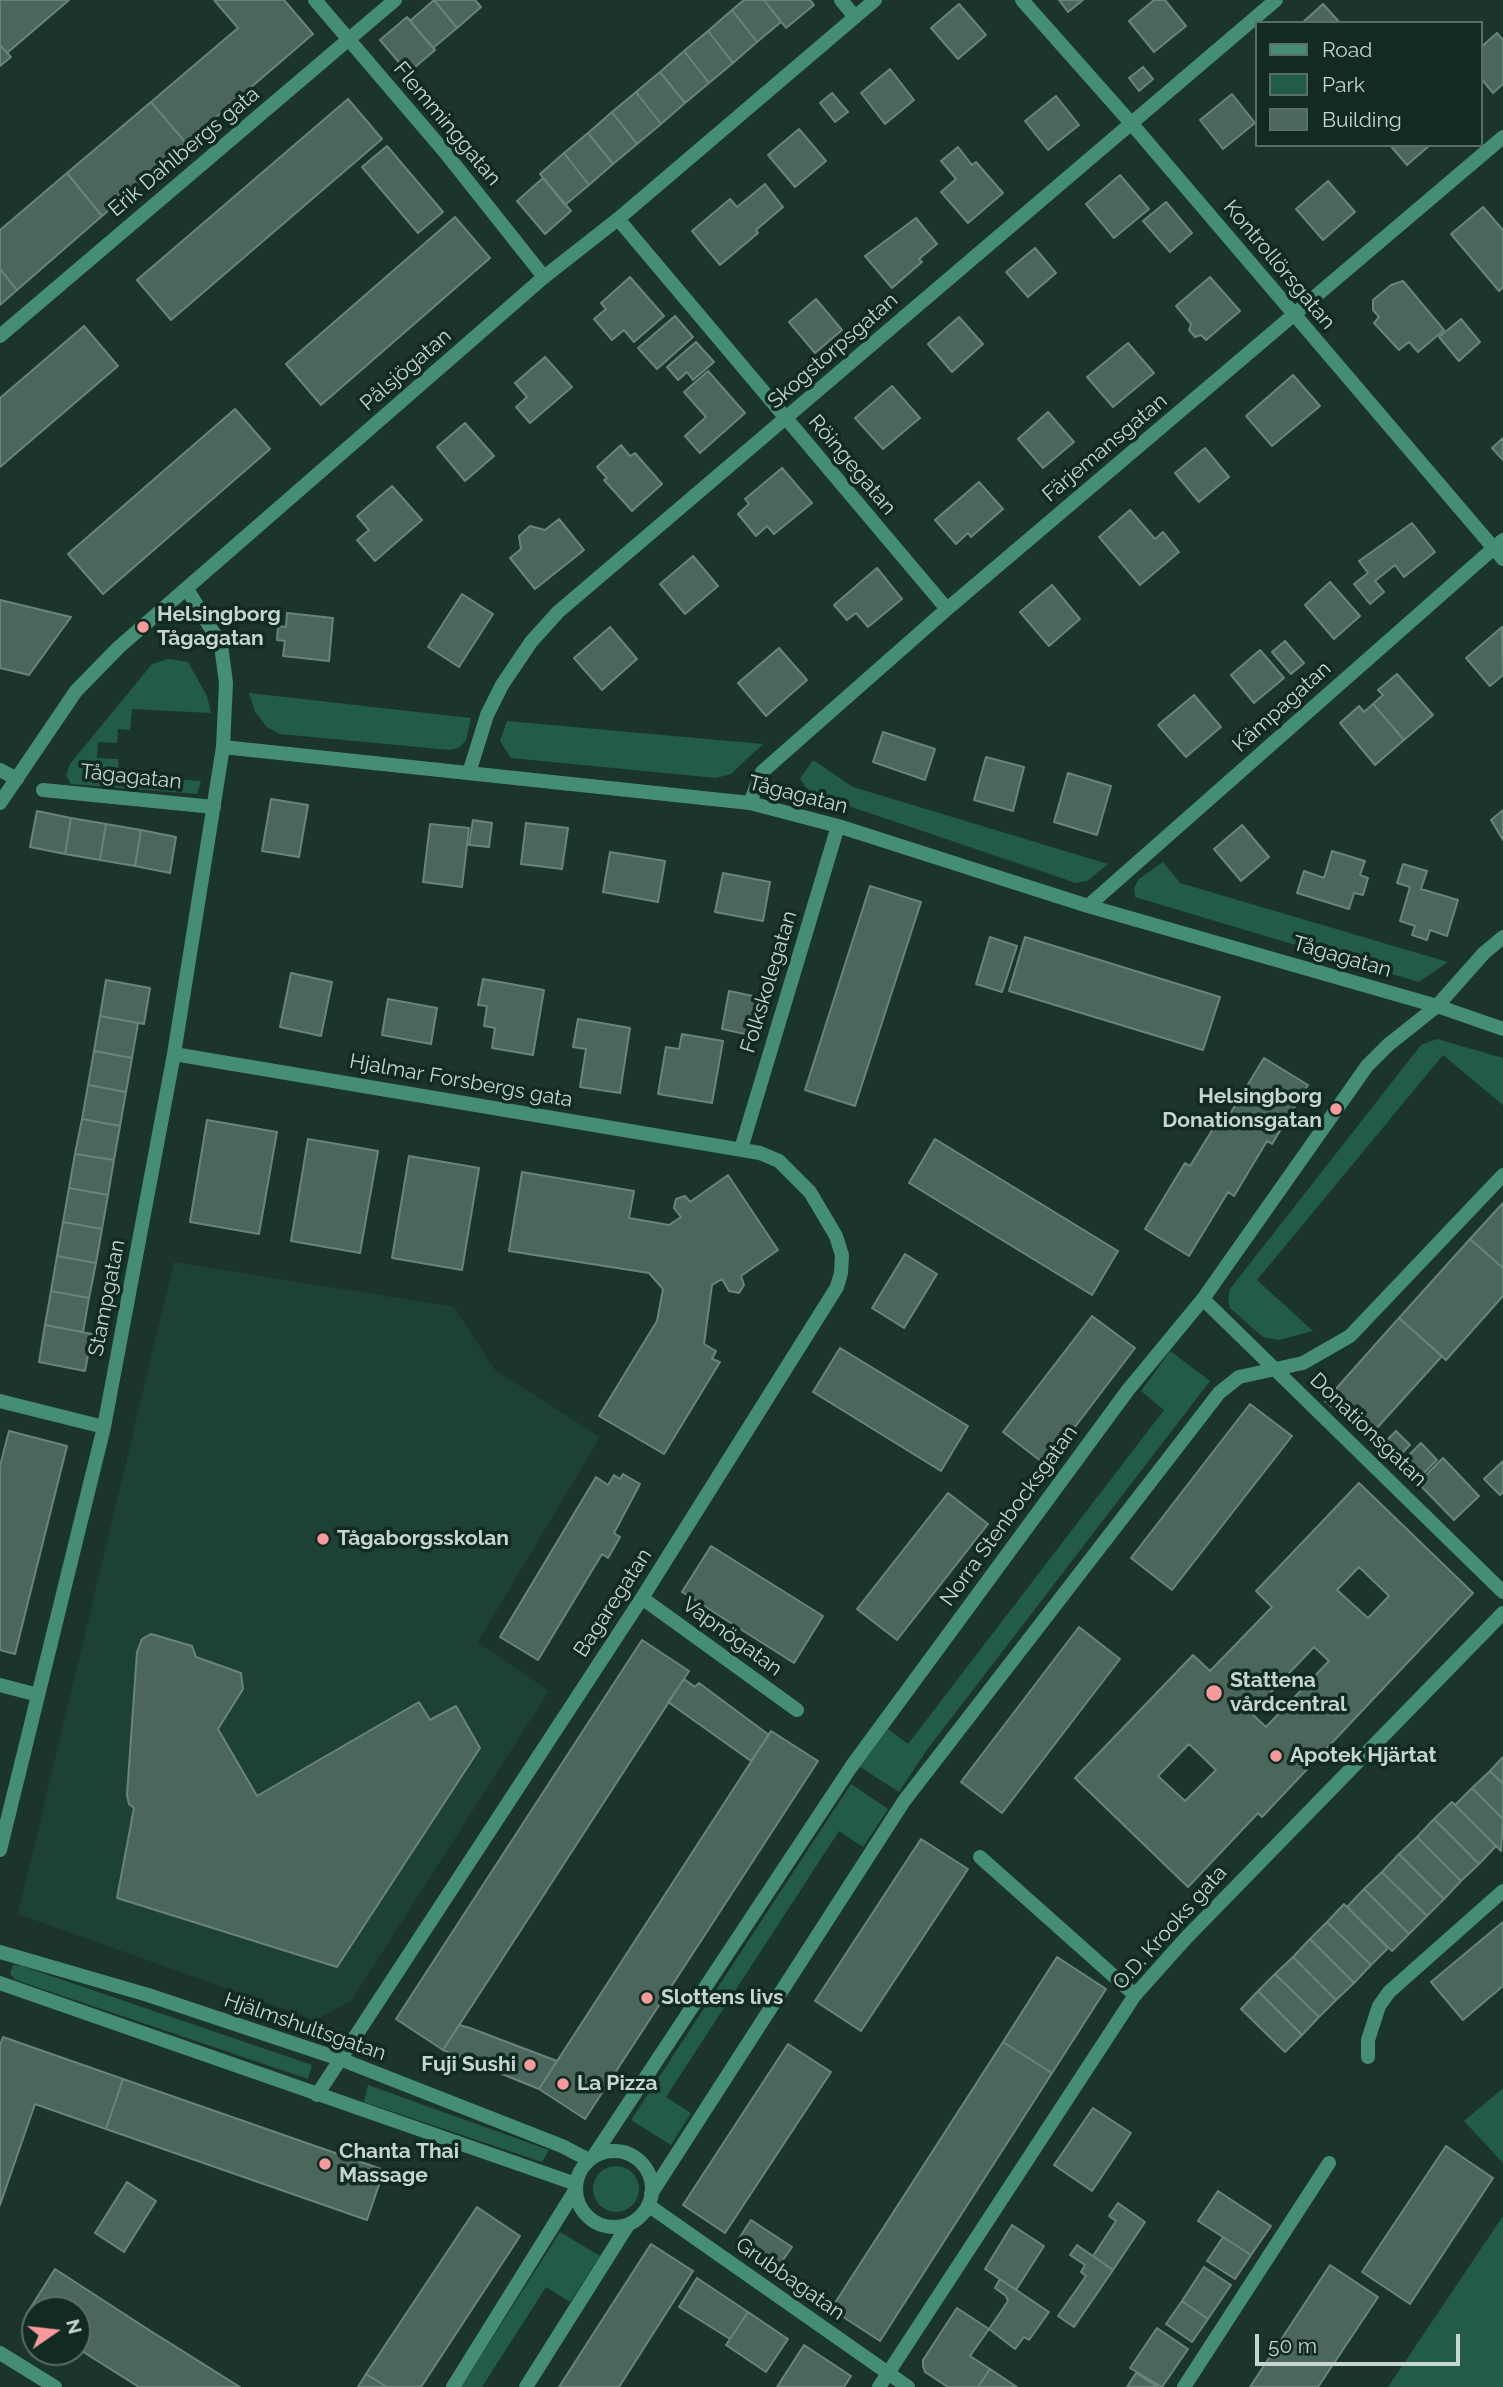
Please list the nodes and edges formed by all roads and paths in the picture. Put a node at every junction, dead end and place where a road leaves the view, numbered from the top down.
1 (315, 0) edge
2 (395, 0) edge
3 (841, 0) edge
4 (875, 0) edge
5 (1022, 0) edge
6 (1276, 0) edge
7 (855, 17) junction
8 (348, 40) junction
9 (1131, 123) junction
10 (1503, 136) edge
11 (618, 219) junction
12 (544, 277) junction
13 (1293, 315) junction
14 (0, 336) edge
15 (785, 419) junction
16 (1500, 549) edge
17 (187, 589) junction
18 (947, 609) junction
19 (223, 747) junction
20 (0, 770) edge
21 (470, 774) junction
22 (17, 779) junction
23 (43, 790) dead end
24 (0, 803) edge
25 (750, 803) junction
26 (214, 807) junction
27 (838, 826) junction
28 (1088, 906) junction
29 (1503, 937) edge
30 (1437, 1006) junction
31 (1503, 1029) edge
32 (174, 1054) junction
33 (741, 1149) junction
34 (1503, 1175) edge
35 (1203, 1299) junction
36 (1275, 1368) junction
37 (0, 1401) edge
38 (104, 1427) junction
39 (1503, 1592) edge
40 (642, 1598) junction
41 (1503, 1614) edge
42 (0, 1685) edge
43 (38, 1695) junction
44 (797, 1710) dead end
45 (0, 1850) edge
46 (980, 1857) dead end
47 (1503, 1891) edge
48 (0, 1952) edge
49 (0, 1983) edge
50 (1135, 1995) junction
51 (1368, 2057) dead end
52 (340, 2059) junction
53 (317, 2095) junction
54 (591, 2159) junction
55 (1329, 2163) dead end
56 (576, 2186) junction
57 (650, 2200) junction
58 (628, 2225) junction
59 (0, 2353) edge
60 (888, 2373) junction
61 (55, 2387) edge
62 (453, 2387) edge
63 (526, 2387) edge
64 (879, 2387) edge
65 (908, 2387) edge
66 (1184, 2387) edge

1 - 8 street, Flemminggatan
2 - 8 street, Erik Dahlbergs gata
3 - 7 street
4 - 7 street, Pålsjögatan
5 - 9 street, Kontrollörsgatan
6 - 9 street, Skogstorpsgatan
7 - 11 street, Pålsjögatan
8 - 12 street, Flemminggatan
8 - 14 street, Erik Dahlbergs gata
9 - 13 street, Kontrollörsgatan
9 - 15 street, Skogstorpsgatan
10 - 13 street, Färjemansgatan
11 - 12 street, Pålsjögatan
11 - 15 street, Röingegatan
12 - 17 street, Pålsjögatan
13 - 16 street, Kontrollörsgatan
13 - 18 street, Färjemansgatan
15 - 18 street, Röingegatan
15 - 21 street, Skogstorpsgatan
16 - 28 street, Kämpagatan
17 - 19 street
17 - 22 street, Pålsjögatan
18 - 25 street, Färjemansgatan
19 - 21 street, Tågagatan
19 - 26 street, Stampgatan
20 - 22 street
21 - 25 street, Tågagatan
22 - 24 street, Pålsjögatan
23 - 26 street, Tågagatan
25 - 27 street, Tågagatan
26 - 32 street, Stampgatan
27 - 28 street, Tågagatan
27 - 33 street, Folkskolegatan
28 - 30 street, Tågagatan
29 - 30 street, Norra Stenbocksgatan
30 - 31 street, Tågagatan
30 - 35 street, Norra Stenbocksgatan
32 - 33 street, Hjalmar Forsbergs gata
32 - 38 street, Stampgatan
33 - 40 street, Bagaregatan
34 - 36 street
35 - 36 street, Donationsgatan
35 - 54 street, Norra Stenbocksgatan
36 - 39 street, Donationsgatan
36 - 57 street
37 - 38 street
38 - 43 street, Stampgatan
40 - 44 street, Vapnögatan
40 - 52 street, Bagaregatan
41 - 50 street, O.D. Krooks gata
42 - 43 street
43 - 45 street, Stampgatan
46 - 50 street
47 - 51 street
48 - 52 street, Hjälmshultsgatan
49 - 53 street
50 - 60 street, O.D. Krooks gata
52 - 53 street, Bagaregatan
52 - 54 street, Hjälmshultsgatan
53 - 56 street
54 - 56 street, Norra Stenbocksgatan
54 - 57 street
55 - 66 street
56 - 58 street
56 - 62 street, Norra Stenbocksgatan
57 - 58 street
57 - 60 street, Grubbagatan
58 - 63 street
59 - 61 street
60 - 64 street, O.D. Krooks gata
60 - 65 street, Grubbagatan

